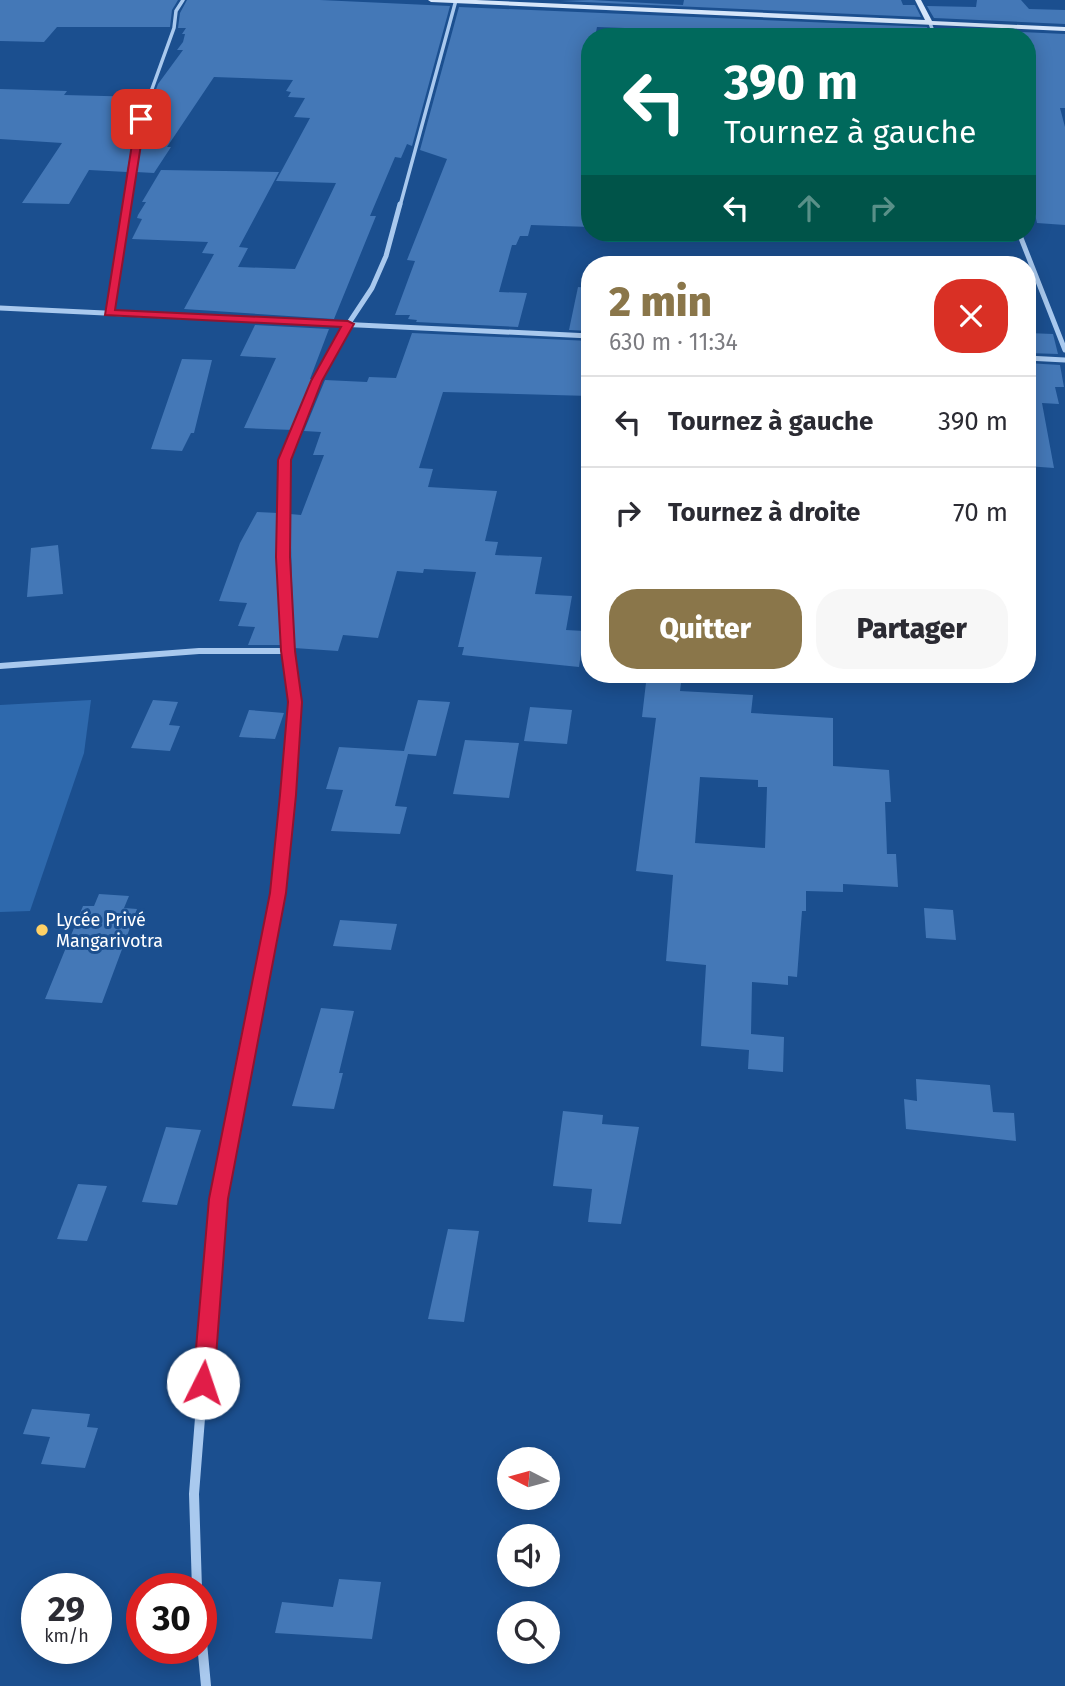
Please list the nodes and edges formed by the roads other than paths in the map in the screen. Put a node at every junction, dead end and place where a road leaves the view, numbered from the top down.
1 (183, 0) edge
2 (431, 0) edge
3 (918, 0) edge
4 (456, 1) edge
5 (930, 23) junction
6 (932, 28) edge
7 (1065, 29) edge
8 (1036, 276) edge
9 (0, 308) edge
10 (109, 313) junction
11 (348, 324) junction
12 (581, 336) edge
13 (1065, 350) edge
14 (1036, 358) edge
15 (1065, 360) edge
16 (288, 651) junction
17 (0, 666) edge
18 (196, 1573) edge
19 (204, 1664) edge
20 (206, 1686) edge

1 - 10 street
2 - 4 main road
3 - 5 main road
4 - 5 main road
4 - 11 street
5 - 6 street
5 - 7 main road
8 - 13 street
9 - 10 street
10 - 11 street
11 - 12 street
11 - 16 street
14 - 15 street
16 - 17 street
16 - 18 street
19 - 20 street

